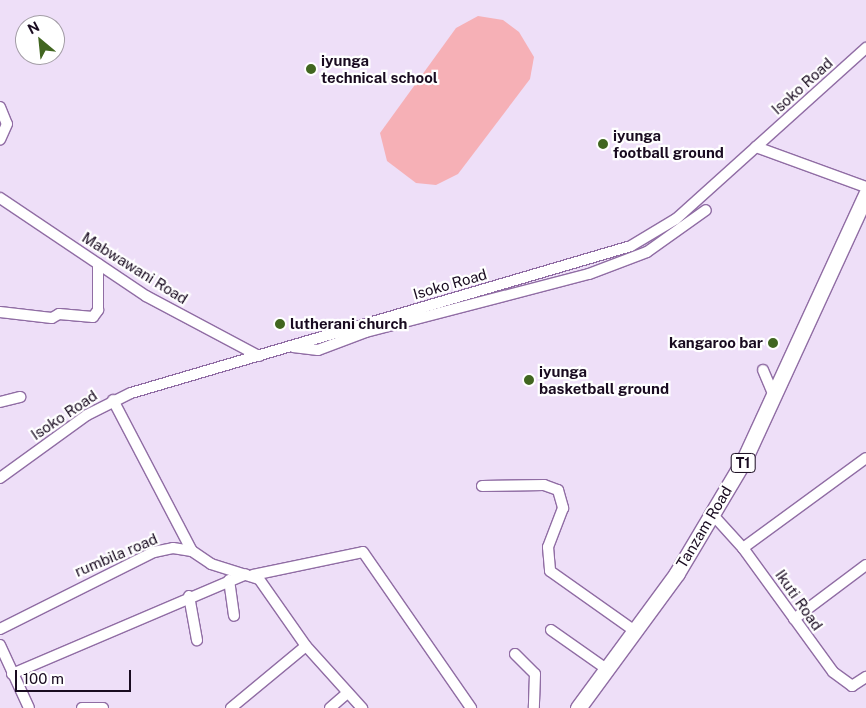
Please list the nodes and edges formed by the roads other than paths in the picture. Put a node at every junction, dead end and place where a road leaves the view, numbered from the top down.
1 (866, 48) edge
2 (0, 108) edge
3 (0, 140) edge
4 (756, 147) junction
5 (866, 187) edge
6 (866, 194) edge
7 (0, 198) edge
8 (706, 210) dead end
9 (98, 264) junction
10 (0, 312) edge
11 (293, 347) junction
12 (259, 356) junction
13 (763, 370) dead end
14 (20, 398) dead end
15 (776, 398) junction
16 (113, 400) junction
17 (0, 402) edge
18 (866, 458) edge
19 (0, 478) edge
20 (482, 486) dead end
21 (713, 515) junction
22 (743, 548) junction
23 (192, 551) junction
24 (866, 565) edge
25 (250, 574) junction
26 (229, 580) junction
27 (189, 596) junction
28 (234, 616) dead end
29 (794, 619) junction
30 (0, 629) edge
31 (551, 630) dead end
32 (636, 632) junction
33 (197, 640) dead end
34 (0, 645) edge
35 (306, 646) junction
36 (515, 654) dead end
37 (608, 670) junction
38 (12, 674) junction
39 (866, 677) edge
40 (347, 693) junction
41 (29, 708) edge
42 (82, 708) edge
43 (103, 708) edge
44 (231, 708) edge
45 (330, 708) edge
46 (362, 708) edge
47 (471, 708) edge
48 (534, 708) edge
49 (578, 708) edge

1 - 4 street, Isoko Road
2 - 3 street
4 - 5 street
4 - 11 street, Isoko Road
6 - 15 highway, Tanzam Road / T1
7 - 9 street, Mabwawani Road
8 - 11 street
9 - 10 street
9 - 12 street, Mabwawani Road
11 - 12 street, Isoko Road
12 - 16 street, Isoko Road
13 - 15 street
14 - 17 street
15 - 21 highway, Tanzam Road / T1
16 - 19 street, Isoko Road
16 - 23 street
18 - 22 street
20 - 32 street
21 - 22 street, Ikuti Road
21 - 32 highway, Tanzam Road / T1
22 - 29 street, Ikuti Road
23 - 25 street, rumbila road
23 - 30 street, rumbila road
24 - 29 street
25 - 26 street
25 - 35 street, rumbila road
25 - 47 street
26 - 27 street
26 - 28 street
27 - 33 street
27 - 38 street
29 - 39 street, Ikuti Road
31 - 37 street
32 - 37 highway, Tanzam Road / T1
34 - 38 street
35 - 40 street, rumbila road
35 - 44 street
36 - 48 street
37 - 49 highway, Tanzam Road / T1
38 - 41 street
40 - 45 street
40 - 46 street, rumbila road
42 - 43 street

